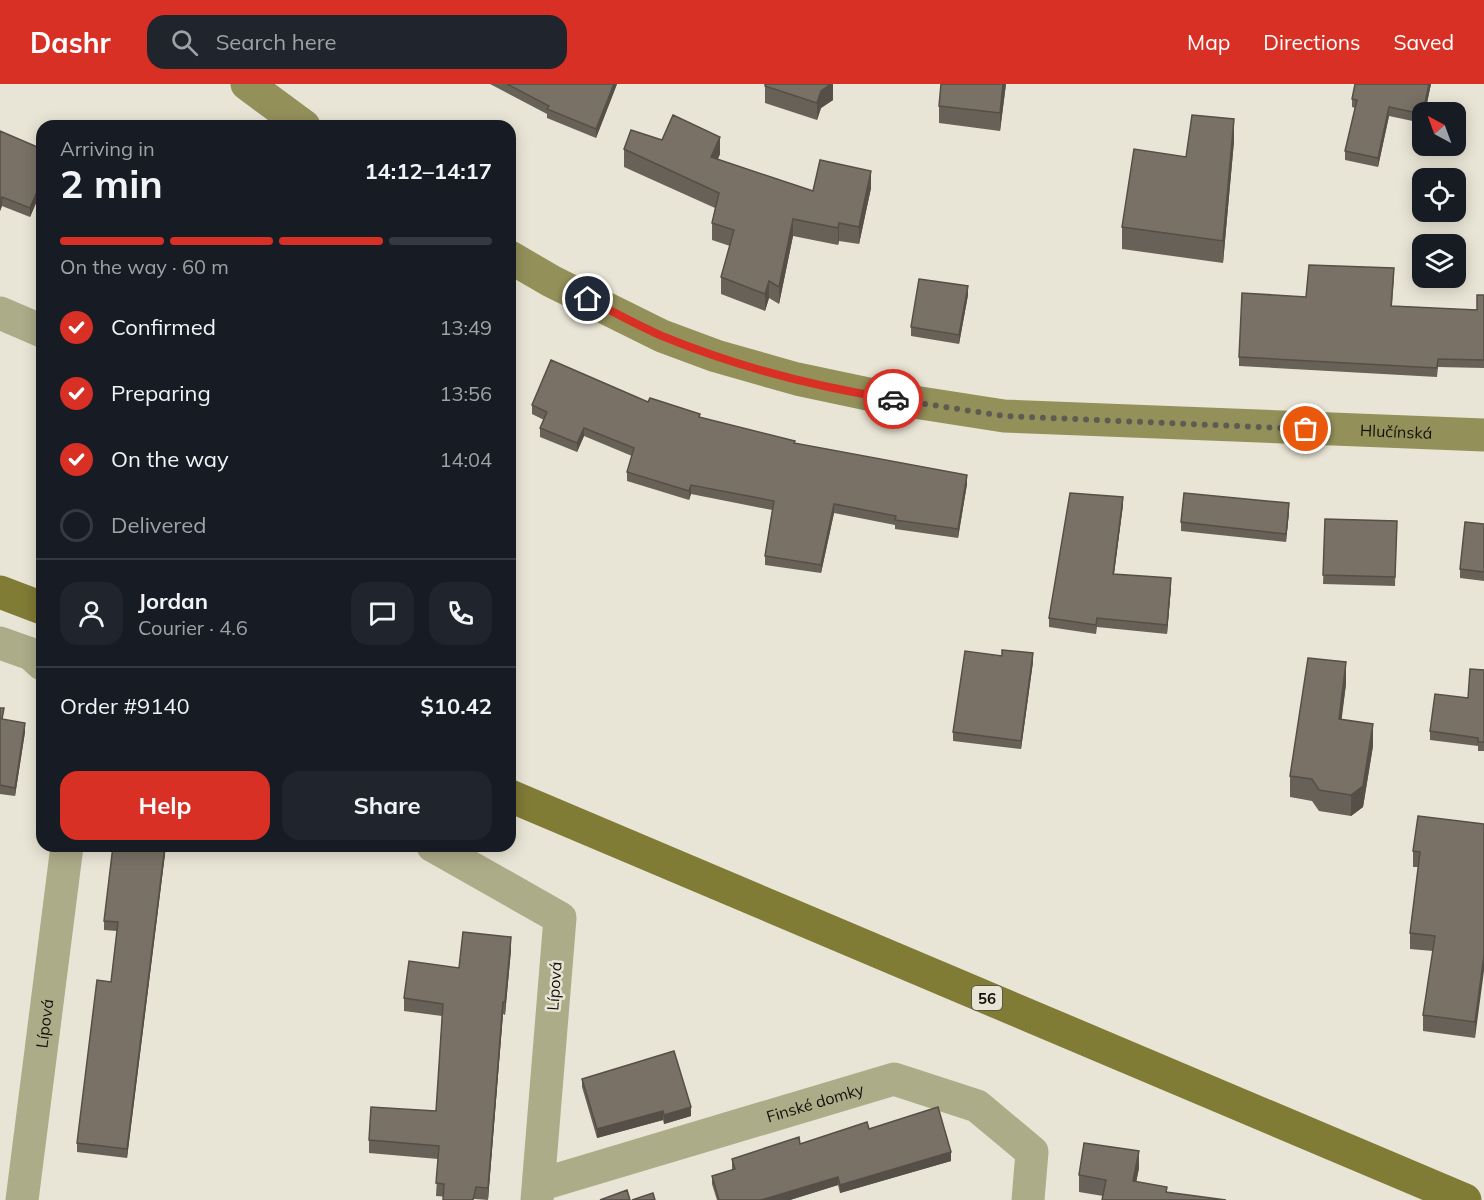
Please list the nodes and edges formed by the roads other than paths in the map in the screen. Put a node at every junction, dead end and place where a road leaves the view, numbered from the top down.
1 (247, 84) edge
2 (296, 120) edge
3 (516, 261) edge
4 (0, 313) edge
5 (36, 328) edge
6 (1484, 435) edge
7 (0, 592) edge
8 (36, 606) edge
9 (0, 643) edge
10 (36, 659) edge
11 (516, 799) edge
12 (66, 852) edge
13 (444, 852) edge
14 (538, 1192) edge
15 (22, 1200) edge
16 (1028, 1200) edge
17 (1465, 1200) edge

1 - 2 street
3 - 6 street, Hlučínská
4 - 5 street
7 - 8 main road
9 - 10 street
11 - 17 main road, 56
12 - 15 street, Lípová
13 - 14 street, Lípová
14 - 16 street, Finské domky

